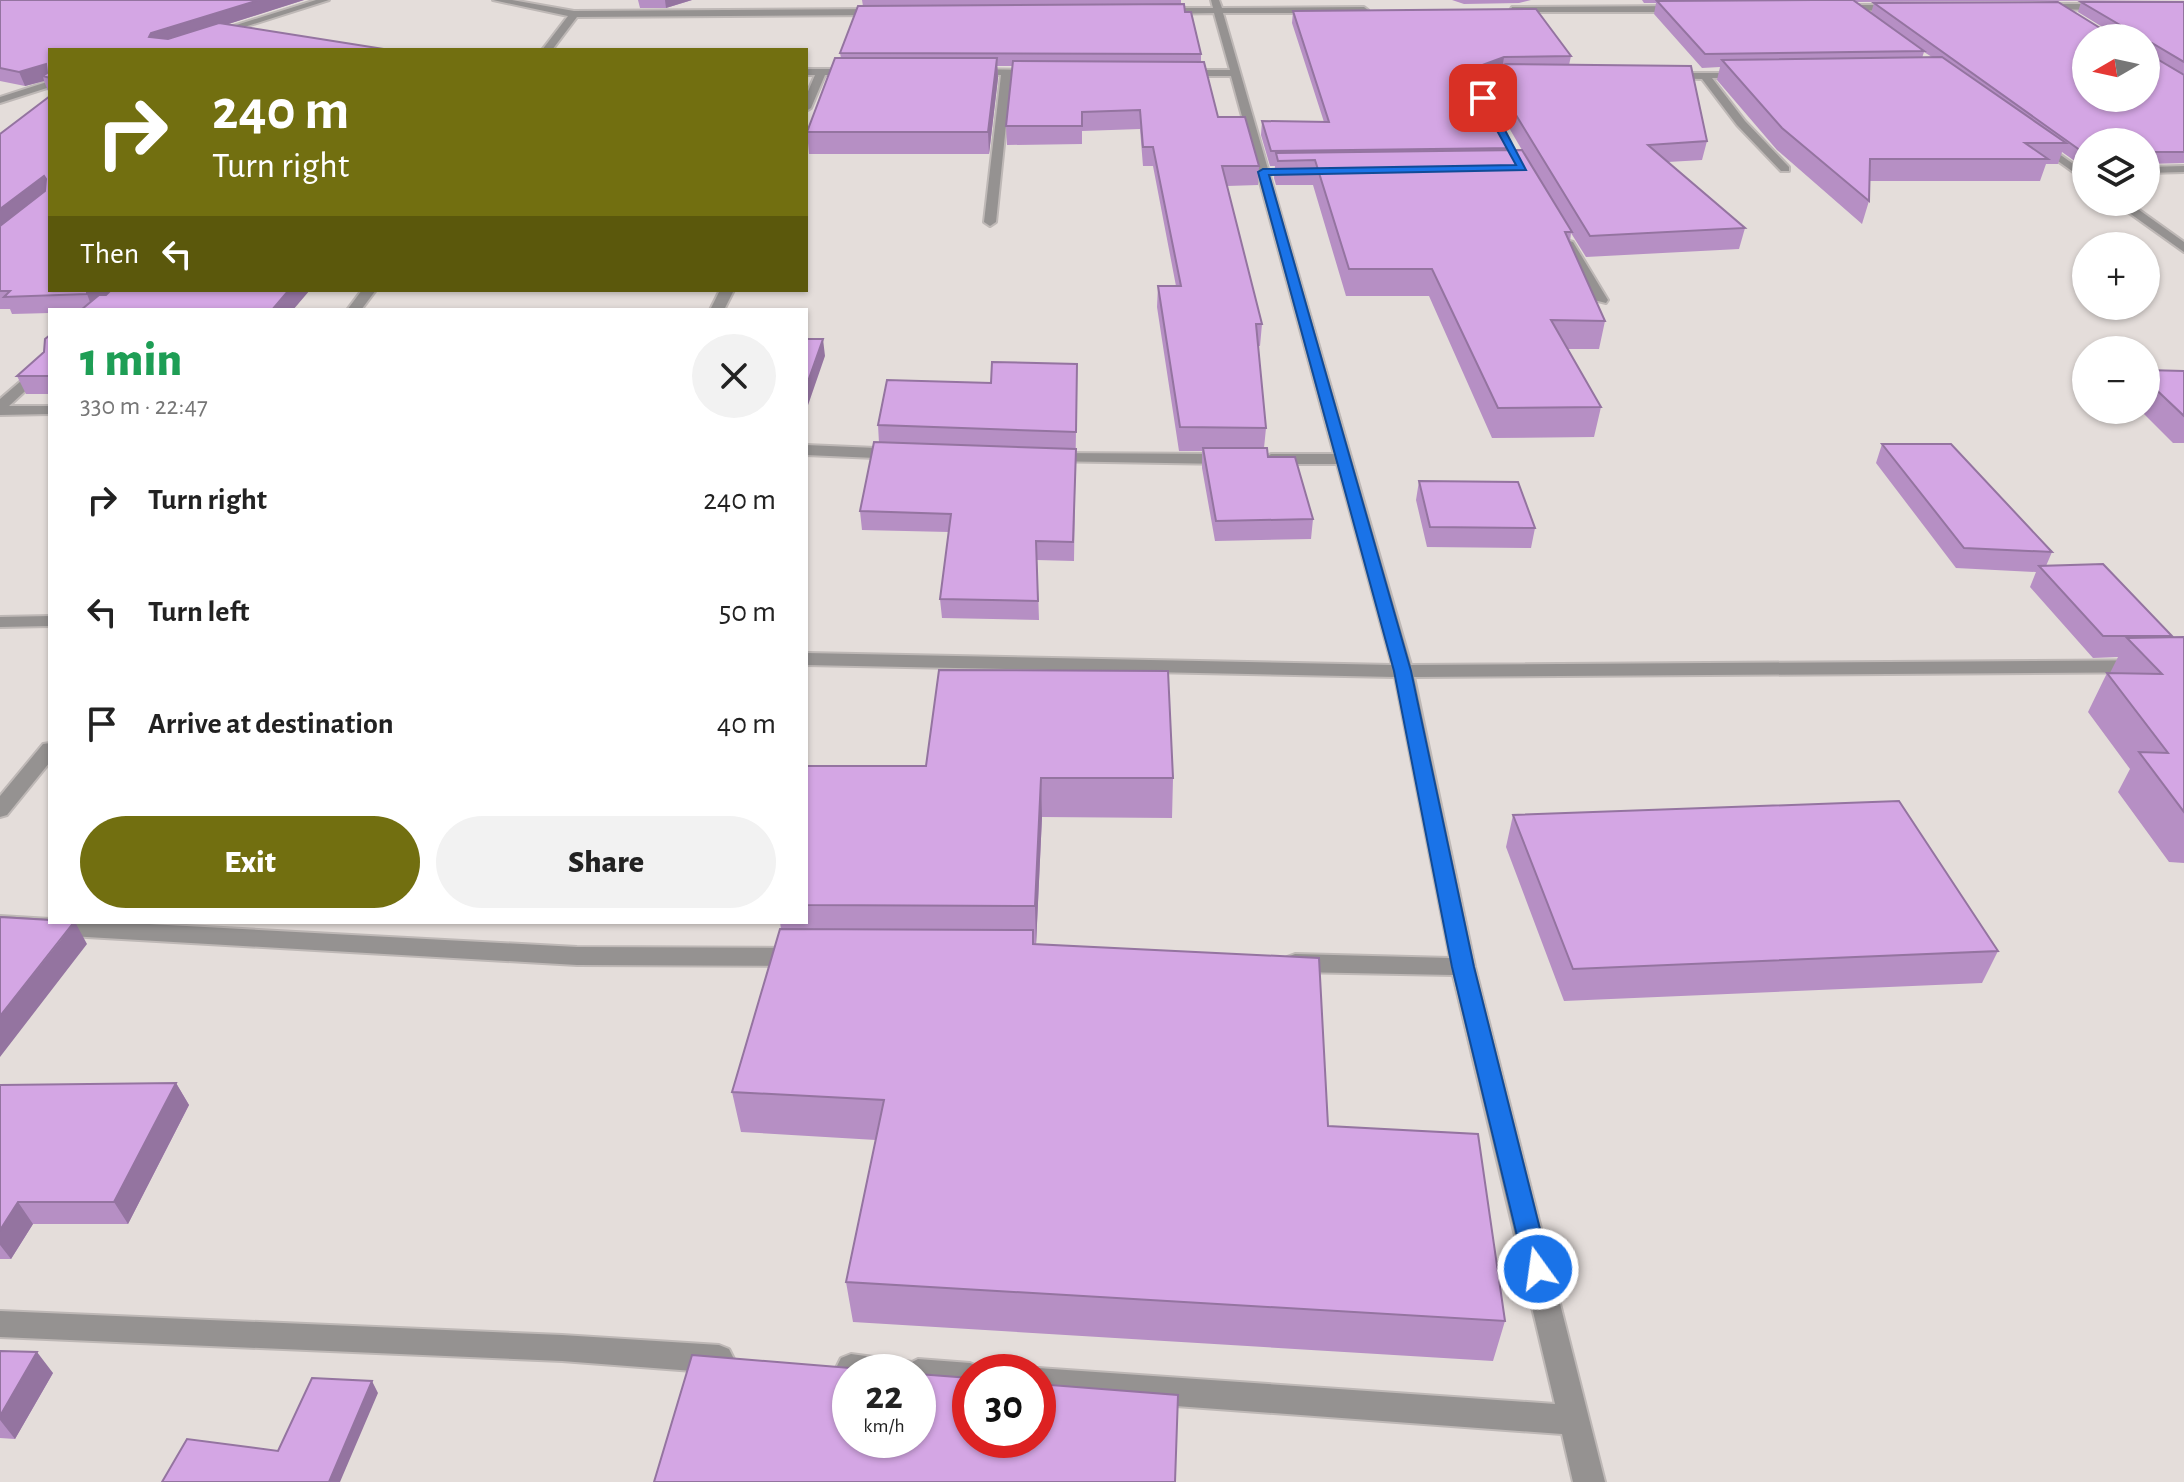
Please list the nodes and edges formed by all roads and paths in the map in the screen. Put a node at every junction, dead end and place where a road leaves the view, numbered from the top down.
1 (325, 0) edge
2 (497, 0) edge
3 (794, 0) edge
4 (856, 0) edge
5 (1648, 0) edge
6 (1841, 0) edge
7 (1216, 5) edge
8 (2121, 6) edge
9 (2026, 7) edge
10 (2057, 7) junction
11 (1822, 8) edge
12 (1852, 8) junction
13 (1915, 8) edge
14 (827, 9) junction
15 (1374, 10) edge
16 (1499, 10) edge
17 (1155, 11) edge
18 (891, 12) edge
19 (813, 13) junction
20 (574, 14) junction
21 (1865, 17) edge
22 (2084, 22) edge
23 (169, 48) edge
24 (548, 48) edge
25 (808, 72) edge
26 (821, 72) junction
27 (867, 72) edge
28 (960, 72) edge
29 (1006, 73) junction
30 (1052, 73) edge
31 (1174, 73) edge
32 (1235, 73) junction
33 (1753, 74) edge
34 (1533, 76) edge
35 (1658, 76) edge
36 (1705, 76) junction
37 (48, 87) edge
38 (0, 100) edge
39 (808, 103) edge
40 (1499, 126) edge
41 (2027, 135) edge
42 (2072, 166) edge
43 (1785, 169) edge
44 (2184, 169) edge
45 (2160, 170) edge
46 (2139, 216) edge
47 (990, 222) dead end
48 (1562, 234) edge
49 (2184, 248) edge
50 (1601, 300) dead end
51 (48, 362) edge
52 (0, 409) edge
53 (48, 410) edge
54 (808, 450) edge
55 (909, 454) edge
56 (1034, 458) edge
57 (1343, 459) junction
58 (48, 621) edge
59 (0, 622) edge
60 (808, 659) edge
61 (2184, 666) edge
62 (1403, 671) junction
63 (48, 751) edge
64 (0, 810) edge
65 (0, 924) edge
66 (826, 957) edge
67 (1277, 962) edge
68 (1463, 967) junction
69 (0, 1324) edge
70 (748, 1361) edge
71 (826, 1367) edge
72 (832, 1367) edge
73 (1056, 1383) edge
74 (1575, 1420) junction
75 (1589, 1482) edge

1 - 23 street
2 - 20 street
3 - 14 street
4 - 14 street
5 - 16 street
6 - 12 street
7 - 15 street
7 - 17 street
7 - 32 street
8 - 10 street
9 - 10 street
10 - 22 street
11 - 12 street
12 - 13 street
12 - 21 street
14 - 19 street
18 - 19 street
19 - 20 street
20 - 24 street
25 - 26 street
26 - 27 street
26 - 39 street
28 - 29 street
29 - 30 street
29 - 47 street
31 - 32 street
32 - 57 street
33 - 36 street
34 - 40 street
35 - 36 street
36 - 43 street
37 - 38 street
41 - 42 street
44 - 45 street
46 - 49 street
48 - 50 street
51 - 52 street
52 - 53 street
54 - 55 street
56 - 57 street
57 - 62 street
58 - 59 street
60 - 62 street
61 - 62 street
62 - 68 street
63 - 64 street
65 - 66 street
67 - 68 street
68 - 74 street
69 - 70 street
71 - 72 street
73 - 74 street
74 - 75 street

